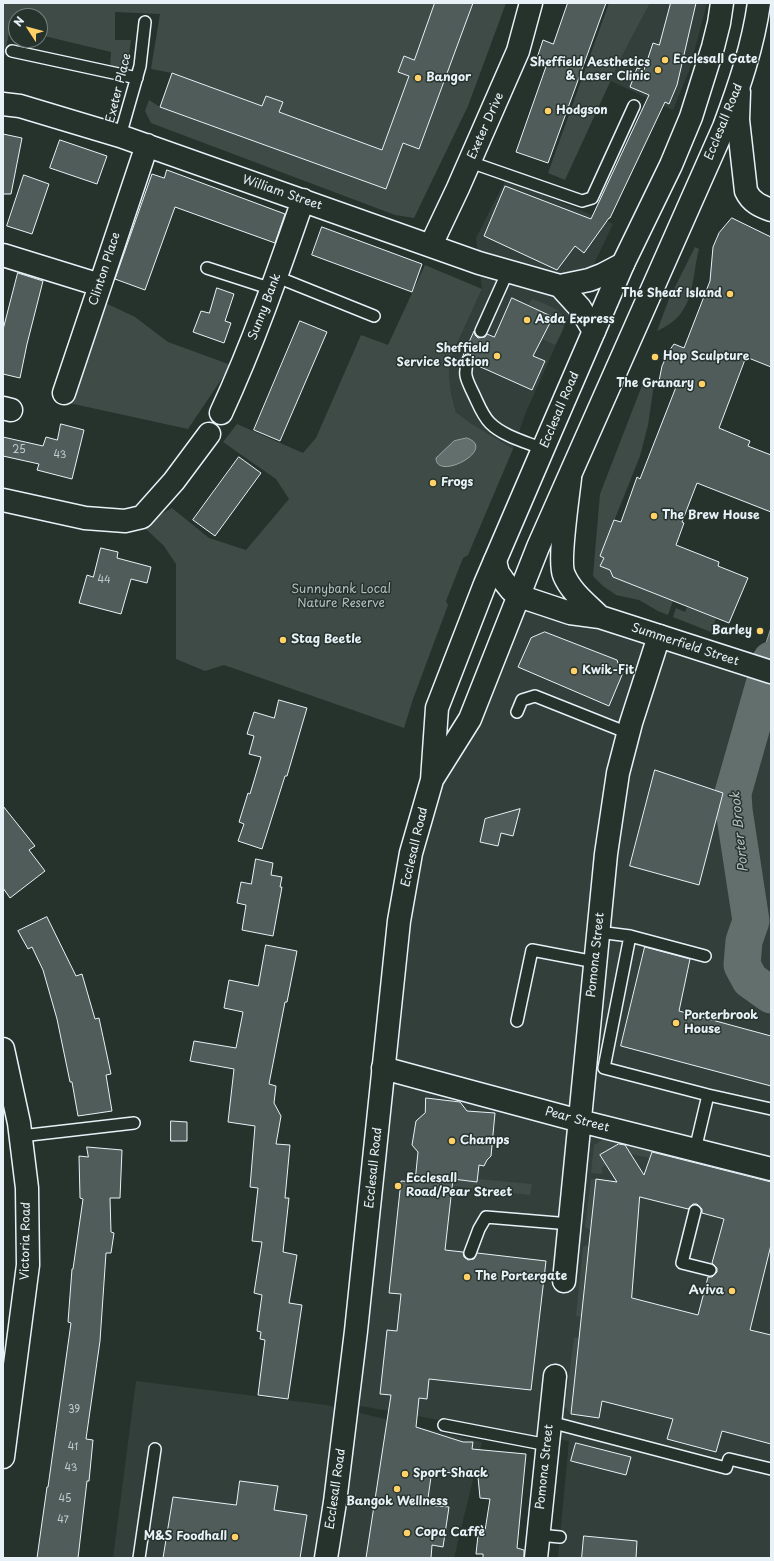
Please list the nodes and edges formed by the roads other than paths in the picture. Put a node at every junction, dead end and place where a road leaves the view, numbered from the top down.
1 (531, 3) edge
2 (722, 3) edge
3 (760, 3) edge
4 (145, 22) dead end
5 (12, 51) dead end
6 (137, 78) junction
7 (739, 88) junction
8 (3, 104) edge
9 (634, 106) dead end
10 (120, 136) junction
11 (147, 145) junction
12 (470, 162) junction
13 (303, 200) junction
14 (765, 208) edge
15 (431, 245) junction
16 (3, 255) edge
17 (624, 264) junction
18 (207, 268) dead end
19 (508, 271) junction
20 (274, 283) junction
21 (100, 285) junction
22 (560, 286) junction
23 (374, 316) dead end
24 (482, 331) dead end
25 (594, 331) junction
26 (468, 361) dead end
27 (64, 393) dead end
28 (221, 413) dead end
29 (209, 434) dead end
30 (543, 449) junction
31 (571, 473) junction
32 (3, 500) edge
33 (495, 561) junction
34 (562, 565) joint
35 (519, 596) junction
36 (600, 617) junction
37 (659, 636) junction
38 (764, 670) edge
39 (517, 712) dead end
40 (628, 733) junction
41 (432, 780) junction
42 (598, 932) junction
43 (630, 936) junction
44 (705, 956) dead end
45 (595, 962) junction
46 (517, 1020) dead end
47 (3, 1049) edge
48 (383, 1068) junction
49 (708, 1095) junction
50 (771, 1109) edge
51 (580, 1121) junction
52 (134, 1123) dead end
53 (21, 1136) junction
54 (704, 1156) junction
55 (771, 1169) edge
56 (695, 1211) dead end
57 (570, 1224) junction
58 (470, 1253) dead end
59 (710, 1270) dead end
60 (564, 1281) dead end
61 (555, 1376) dead end
62 (550, 1422) junction
63 (444, 1425) dead end
64 (548, 1445) junction
65 (155, 1449) dead end
66 (3, 1457) edge
67 (771, 1469) edge
68 (538, 1535) junction
69 (560, 1537) dead end
70 (139, 1558) edge
71 (326, 1558) edge
72 (536, 1558) edge

1 - 12 street, Exeter Drive
2 - 17 street, Ecclesall Road
3 - 7 street, Ecclesall Road
4 - 6 lane, Exeter Place
5 - 6 lane
6 - 10 lane, Exeter Place
7 - 14 street
7 - 31 street, Ecclesall Road
8 - 10 street, William Street
9 - 12 lane
10 - 11 street, William Street
11 - 13 street, William Street
11 - 21 street, Clinton Place
12 - 15 street, Exeter Drive
13 - 15 street, William Street
13 - 20 street, Sunny Bank
15 - 19 street, William Street
16 - 21 street
17 - 22 street, William Street
17 - 25 street, Ecclesall Road
18 - 20 lane
19 - 22 street, William Street
19 - 24 lane
20 - 23 lane
20 - 28 street, Sunny Bank
21 - 27 street, Clinton Place
22 - 25 street
25 - 30 street, Ecclesall Road
26 - 30 lane
29 - 32 street
30 - 33 street, Ecclesall Road
31 - 34 street, Ecclesall Road
31 - 35 street, Ecclesall Road
33 - 35 street, Summerfield Street
33 - 41 street, Ecclesall Road
34 - 36 street, Summerfield Street
35 - 36 street, Summerfield Street
35 - 41 street, Ecclesall Road
36 - 37 street, Summerfield Street
37 - 38 street, Summerfield Street
37 - 40 street, Pomona Street
39 - 40 lane
40 - 42 street, Pomona Street
41 - 48 street, Ecclesall Road
42 - 43 lane
42 - 45 street, Pomona Street
43 - 44 lane
43 - 49 lane
45 - 46 lane
45 - 51 street, Pomona Street
47 - 53 street, Victoria Road
48 - 51 street, Pear Street
48 - 71 street, Ecclesall Road
49 - 50 lane
49 - 54 lane
51 - 54 street, Pear Street
51 - 57 street, Pomona Street
52 - 53 lane
53 - 66 street, Victoria Road
54 - 55 street, Pear Street
56 - 59 lane
57 - 58 lane
57 - 60 street, Pomona Street
61 - 62 street, Pomona Street
62 - 64 street, Pomona Street
62 - 67 lane
63 - 64 lane
64 - 68 street, Pomona Street
65 - 70 lane
68 - 69 lane
68 - 72 street, Pomona Street

